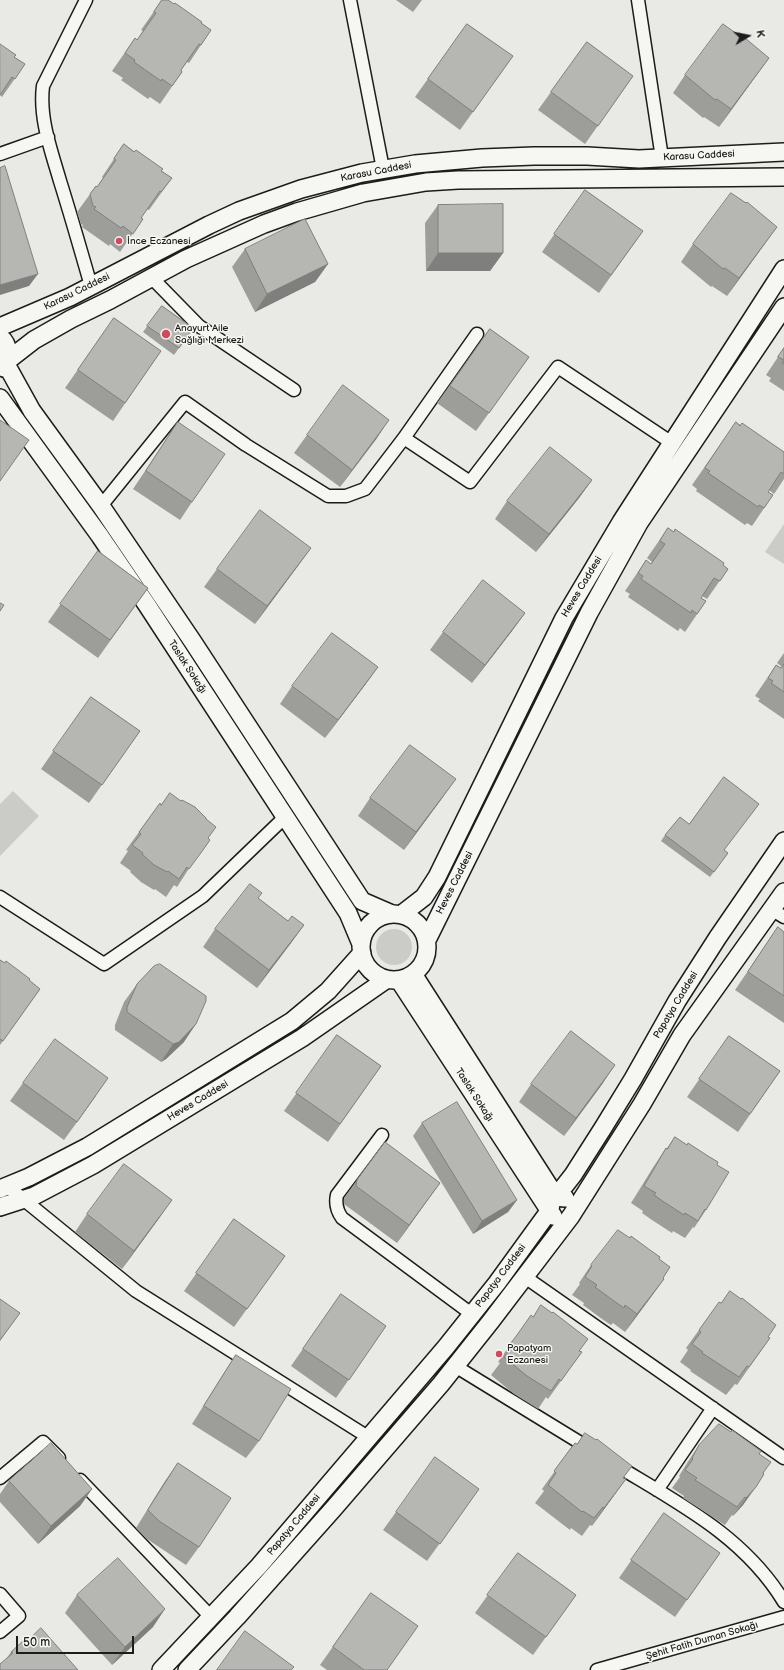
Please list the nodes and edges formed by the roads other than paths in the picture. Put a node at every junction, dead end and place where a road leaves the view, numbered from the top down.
1 (86, 0) edge
2 (350, 0) edge
3 (638, 0) edge
4 (48, 137) junction
5 (784, 152) edge
6 (0, 154) edge
7 (662, 158) junction
8 (383, 169) junction
9 (784, 177) edge
10 (784, 269) edge
11 (151, 277) junction
12 (91, 286) junction
13 (784, 306) edge
14 (0, 327) edge
15 (477, 334) dead end
16 (0, 337) edge
17 (4, 366) edge
18 (294, 390) dead end
19 (0, 398) edge
20 (404, 438) junction
21 (672, 443) junction
22 (102, 506) junction
23 (285, 817) junction
24 (784, 841) edge
25 (784, 892) edge
26 (0, 897) edge
27 (778, 913) edge
28 (397, 914) junction
29 (427, 940) junction
30 (361, 949) junction
31 (400, 978) junction
32 (382, 1135) dead end
33 (4, 1188) edge
34 (24, 1199) junction
35 (553, 1204) junction
36 (0, 1207) edge
37 (570, 1217) junction
38 (525, 1277) junction
39 (472, 1315) junction
40 (454, 1366) junction
41 (713, 1408) junction
42 (368, 1437) junction
43 (784, 1458) edge
44 (0, 1478) edge
45 (657, 1490) junction
46 (0, 1594) edge
47 (784, 1602) edge
48 (784, 1617) edge
49 (212, 1618) junction
50 (0, 1632) edge
51 (161, 1670) edge
52 (187, 1670) edge
53 (598, 1670) edge

1 - 4 street
2 - 8 street
3 - 7 street
4 - 6 street
4 - 12 street
5 - 7 street, Karasu Caddesi
7 - 8 street, Karasu Caddesi
8 - 12 street, Karasu Caddesi
9 - 11 street, Karasu Caddesi
10 - 21 street, Heves Caddesi
11 - 17 street, Karasu Caddesi
11 - 18 street
12 - 14 street, Karasu Caddesi
13 - 29 street, Heves Caddesi
15 - 20 street
16 - 17 street, Taslak Sokağı
17 - 22 street, Taslak Sokağı
19 - 23 street, Taslak Sokağı
20 - 21 street
20 - 22 street
21 - 28 street, Heves Caddesi
22 - 28 street, Taslak Sokağı
23 - 26 street
23 - 30 street, Taslak Sokağı
24 - 35 street, Papatya Caddesi
25 - 27 street, Papatya Caddesi
27 - 37 street, Papatya Caddesi
28 - 29 street
28 - 30 street
29 - 31 street
30 - 31 street
30 - 33 street, Heves Caddesi
31 - 34 street, Heves Caddesi
31 - 35 street, Taslak Sokağı
32 - 39 street
33 - 34 street
34 - 36 street, Heves Caddesi
34 - 42 street
35 - 37 street
35 - 39 street, Papatya Caddesi
37 - 38 street, Papatya Caddesi
38 - 40 street, Papatya Caddesi
38 - 41 street
39 - 42 street, Papatya Caddesi
40 - 45 street
40 - 52 street, Papatya Caddesi
41 - 43 street
41 - 45 street
42 - 49 street, Papatya Caddesi
44 - 49 street
45 - 47 street
46 - 50 street
48 - 53 street, Şehit Fatih Duman Sokağı
49 - 51 street, Papatya Caddesi

